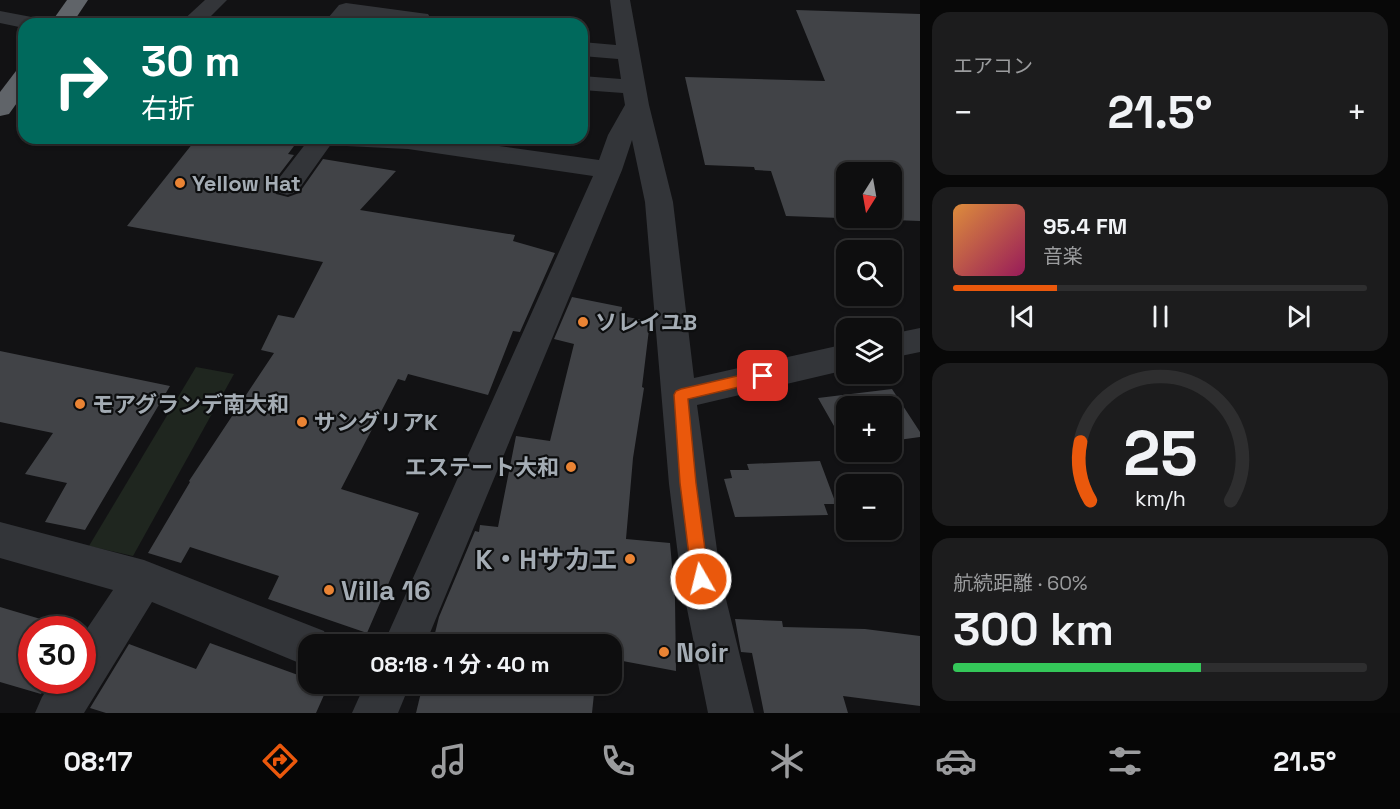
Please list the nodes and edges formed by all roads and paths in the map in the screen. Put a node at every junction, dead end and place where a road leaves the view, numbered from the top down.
1 (78, 0) edge
2 (217, 0) edge
3 (620, 0) edge
4 (0, 17) edge
5 (65, 18) edge
6 (197, 18) edge
7 (338, 18) edge
8 (412, 18) edge
9 (18, 21) edge
10 (588, 50) edge
11 (629, 53) junction
12 (18, 84) edge
13 (588, 84) edge
14 (636, 96) junction
15 (0, 109) edge
16 (318, 144) edge
17 (428, 144) edge
18 (609, 171) junction
19 (287, 186) dead end
20 (920, 340) edge
21 (902, 344) edge
22 (836, 359) edge
23 (681, 395) junction
24 (0, 540) edge
25 (144, 579) junction
26 (409, 634) edge
27 (298, 642) edge
28 (96, 653) edge
29 (70, 694) edge
30 (383, 694) edge
31 (58, 713) edge
32 (375, 713) edge
33 (731, 713) edge

1 - 5 highway
2 - 6 street
3 - 11 street
4 - 9 street
7 - 8 street
10 - 11 street
11 - 14 street
12 - 15 highway
13 - 14 street
14 - 18 street
14 - 23 street
16 - 19 street
17 - 18 street
18 - 26 street
20 - 21 street
22 - 23 street
23 - 33 street
24 - 25 street
25 - 27 street
25 - 28 street
29 - 31 street
30 - 32 street

